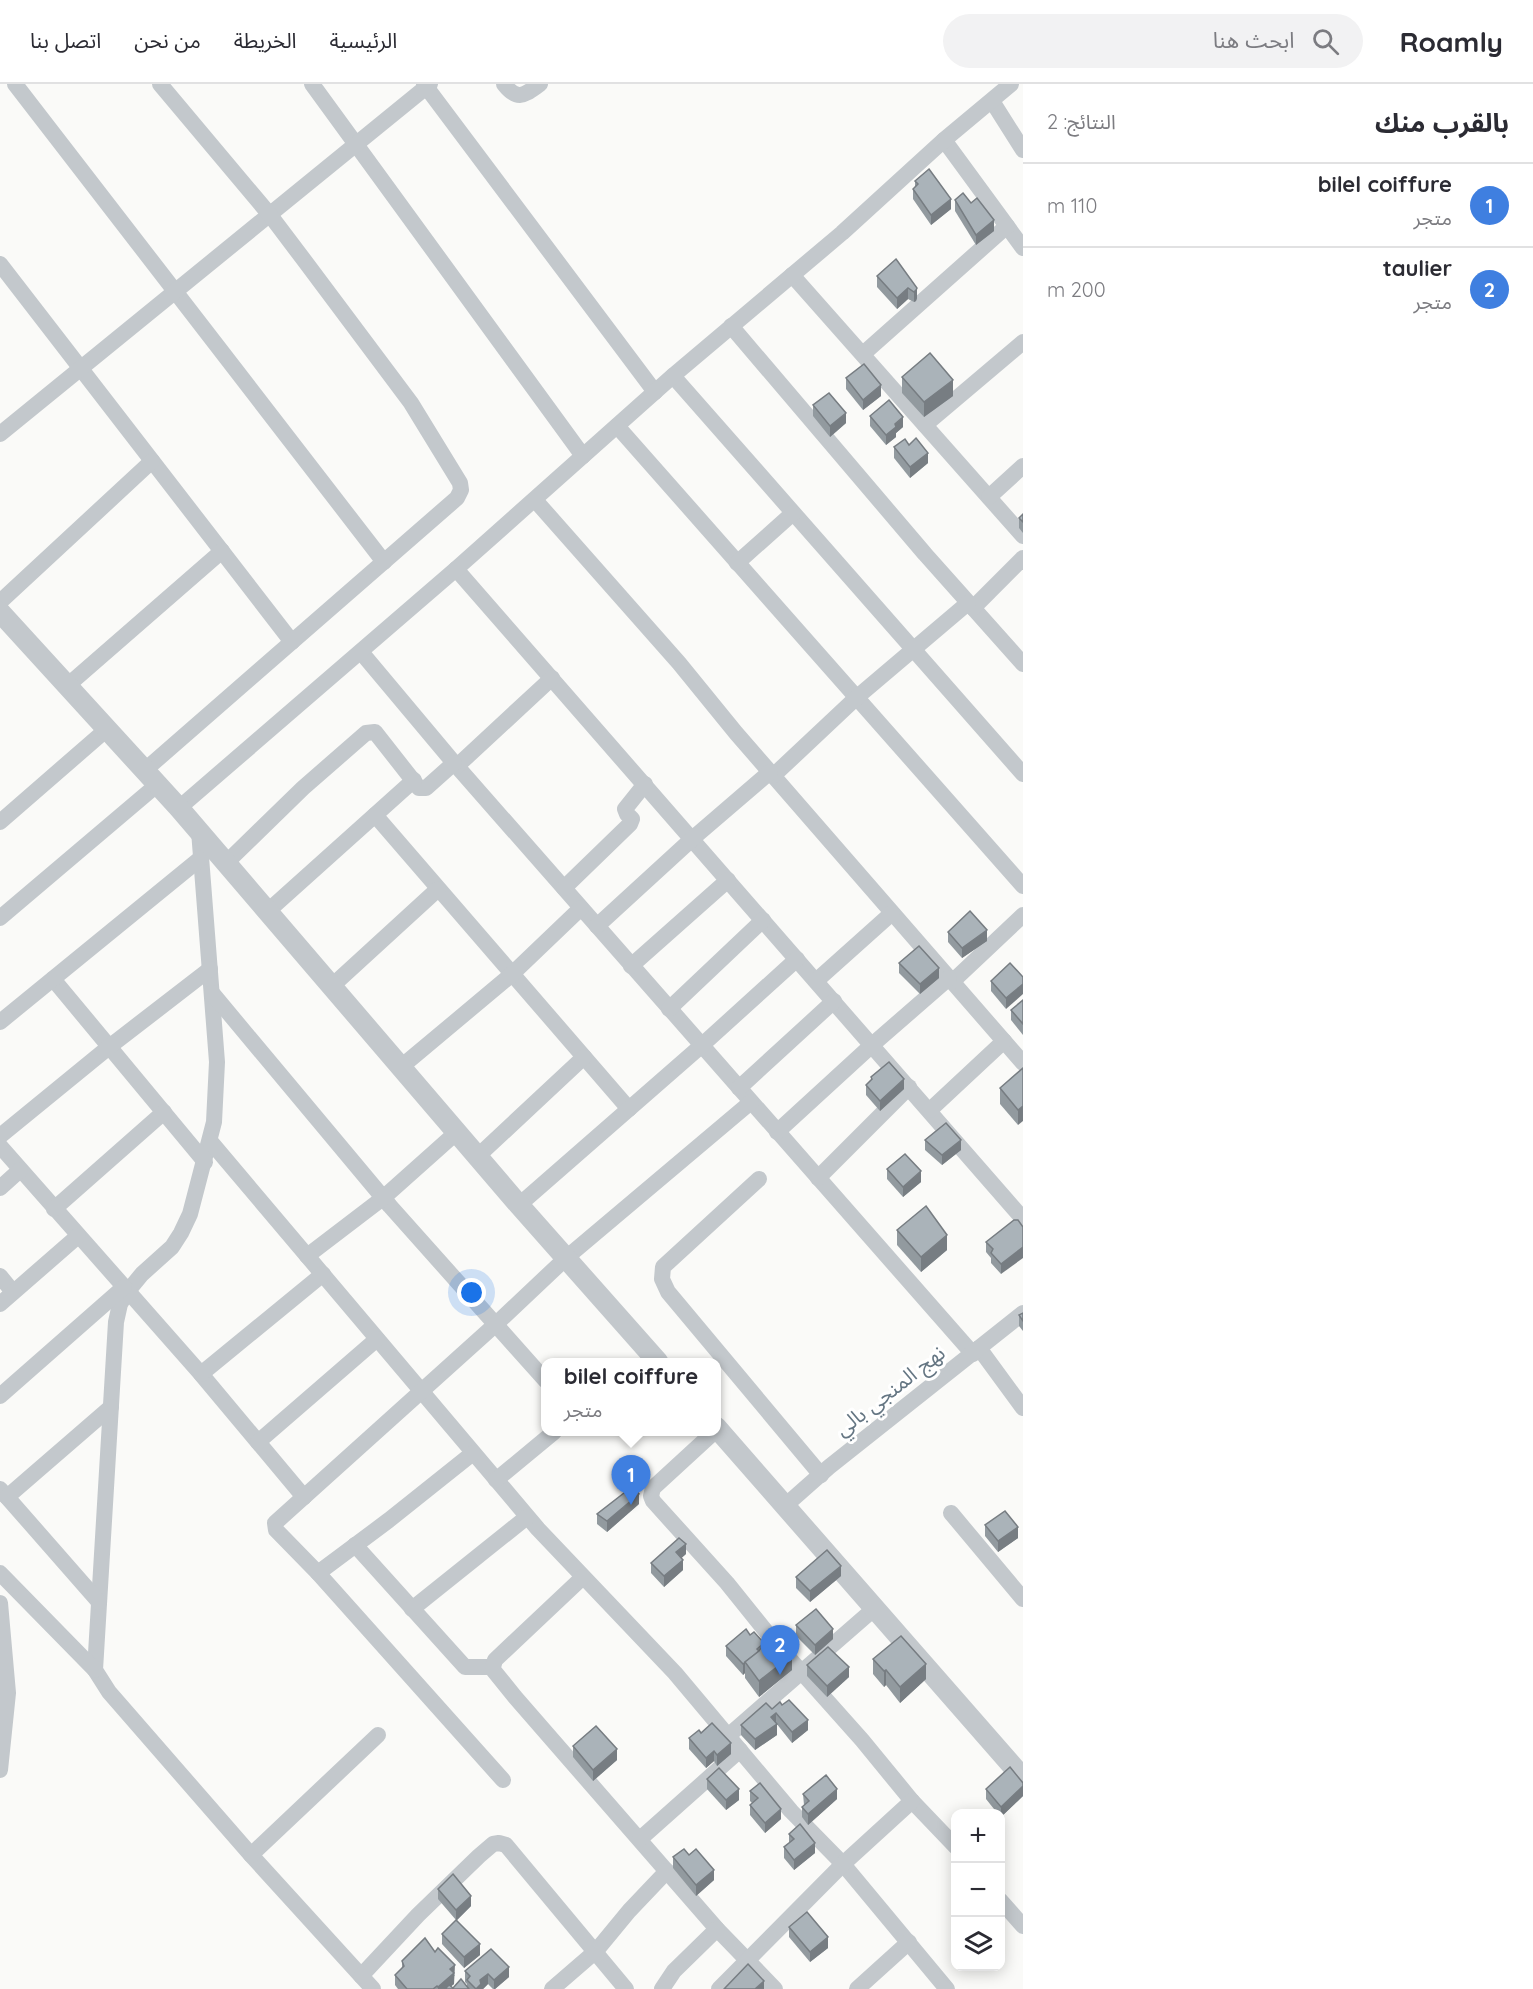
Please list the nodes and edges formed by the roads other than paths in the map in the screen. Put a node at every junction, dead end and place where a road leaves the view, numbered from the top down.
1 (15, 84) edge
2 (160, 84) edge
3 (312, 84) edge
4 (504, 84) edge
5 (540, 84) edge
6 (1011, 84) edge
7 (427, 85) edge
8 (992, 100) junction
9 (944, 140) junction
10 (356, 144) junction
11 (1023, 150) edge
12 (270, 214) junction
13 (1007, 226) junction
14 (1023, 248) edge
15 (0, 264) edge
16 (792, 275) junction
17 (176, 291) junction
18 (731, 326) junction
19 (1023, 342) edge
20 (863, 354) junction
21 (81, 368) junction
22 (673, 376) junction
23 (655, 392) junction
24 (925, 425) junction
25 (617, 426) junction
26 (0, 434) edge
27 (583, 456) junction
28 (152, 461) junction
29 (1023, 466) edge
30 (989, 497) junction
31 (535, 500) junction
32 (794, 513) junction
33 (1023, 536) edge
34 (222, 551) junction
35 (1023, 558) edge
36 (384, 562) junction
37 (737, 563) junction
38 (456, 569) junction
39 (0, 602) edge
40 (970, 605) junction
41 (0, 612) edge
42 (292, 642) junction
43 (914, 650) junction
44 (361, 652) junction
45 (1023, 664) edge
46 (552, 678) junction
47 (67, 686) junction
48 (856, 698) junction
49 (107, 729) junction
50 (456, 765) junction
51 (771, 774) junction
52 (1023, 774) edge
53 (151, 777) junction
54 (414, 780) junction
55 (645, 784) junction
56 (179, 808) junction
57 (375, 815) junction
58 (0, 822) edge
59 (199, 831) junction
60 (692, 838) junction
61 (201, 858) junction
62 (226, 863) junction
63 (728, 880) junction
64 (1023, 886) edge
65 (564, 888) junction
66 (438, 889) junction
67 (580, 908) junction
68 (268, 911) junction
69 (892, 913) junction
70 (1023, 915) edge
71 (0, 918) edge
72 (763, 920) junction
73 (597, 926) junction
74 (797, 959) junction
75 (631, 966) junction
76 (210, 969) junction
77 (511, 975) junction
78 (53, 979) junction
79 (951, 980) junction
80 (816, 981) junction
81 (332, 986) junction
82 (212, 993) junction
83 (834, 1001) junction
84 (669, 1009) junction
85 (0, 1022) edge
86 (1004, 1041) junction
87 (872, 1045) junction
88 (701, 1046) junction
89 (109, 1047) junction
90 (584, 1058) junction
91 (1023, 1063) edge
92 (401, 1067) junction
93 (909, 1087) junction
94 (739, 1088) junction
95 (751, 1102) junction
96 (629, 1109) junction
97 (930, 1110) junction
98 (164, 1112) junction
99 (457, 1132) junction
100 (777, 1132) junction
101 (0, 1136) edge
102 (210, 1141) junction
103 (0, 1146) edge
104 (478, 1156) junction
105 (205, 1162) junction
106 (20, 1170) junction
107 (818, 1178) junction
108 (759, 1179) dead end
109 (0, 1188) edge
110 (383, 1198) junction
111 (519, 1205) junction
112 (54, 1209) junction
113 (1023, 1219) edge
114 (78, 1236) junction
115 (307, 1256) junction
116 (566, 1258) junction
117 (322, 1274) junction
118 (0, 1276) edge
119 (126, 1288) junction
120 (13, 1292) junction
121 (0, 1304) edge
122 (1023, 1312) edge
123 (496, 1324) junction
124 (377, 1339) junction
125 (976, 1351) junction
126 (649, 1358) edge
127 (201, 1374) junction
128 (541, 1375) edge
129 (421, 1391) junction
130 (0, 1396) edge
131 (111, 1407) junction
132 (1023, 1408) edge
133 (721, 1434) edge
134 (548, 1436) edge
135 (709, 1436) edge
136 (258, 1442) junction
137 (473, 1453) junction
138 (821, 1474) junction
139 (496, 1480) junction
140 (4, 1493) edge
141 (304, 1497) junction
142 (786, 1505) junction
143 (951, 1513) dead end
144 (527, 1517) junction
145 (355, 1545) junction
146 (0, 1573) edge
147 (318, 1573) junction
148 (583, 1577) junction
149 (1023, 1599) edge
150 (99, 1602) junction
151 (0, 1603) edge
152 (875, 1608) junction
153 (412, 1609) junction
154 (493, 1667) junction
155 (95, 1670) junction
156 (801, 1673) junction
157 (378, 1735) dead end
158 (728, 1736) junction
159 (740, 1750) junction
160 (0, 1770) edge
161 (1023, 1778) edge
162 (503, 1779) dead end
163 (912, 1801) junction
164 (640, 1839) junction
165 (951, 1842) edge
166 (251, 1855) junction
167 (843, 1864) junction
168 (667, 1871) junction
169 (1005, 1906) edge
170 (1023, 1926) edge
171 (717, 1929) junction
172 (909, 1942) junction
173 (596, 1951) junction
174 (747, 1959) junction
175 (361, 1976) junction
176 (373, 1989) edge
177 (552, 1989) edge
178 (626, 1989) edge
179 (662, 1989) edge
180 (719, 1989) edge
181 (775, 1989) edge
182 (857, 1989) edge
183 (947, 1989) edge

1 - 17 street
2 - 12 street
3 - 10 street
4 - 5 street
6 - 8 street
7 - 10 street
7 - 23 street
8 - 9 street
8 - 11 street
9 - 13 street
9 - 16 street
10 - 12 street
10 - 27 street
12 - 17 street
12 - 36 street
13 - 14 street
13 - 20 street
15 - 21 street
16 - 18 street
16 - 20 street
17 - 21 street
17 - 36 street
18 - 22 street
18 - 40 street
19 - 24 street
20 - 24 street
21 - 26 street
21 - 28 street
22 - 23 street
22 - 32 street
23 - 25 street
24 - 30 street
25 - 27 street
25 - 37 street
27 - 31 street
28 - 34 street
28 - 39 street
29 - 30 street
30 - 33 street
31 - 38 street
31 - 51 street
32 - 37 street
32 - 43 street
34 - 42 street
34 - 47 street
35 - 40 street
36 - 42 street
37 - 48 street
38 - 44 street
38 - 46 street
40 - 43 street
40 - 45 street
41 - 47 street
42 - 53 street
43 - 48 street
43 - 52 street
44 - 50 street
44 - 56 street
46 - 50 street
46 - 55 street
47 - 49 street
48 - 51 street
48 - 64 street
49 - 53 street
49 - 58 street
50 - 54 street
50 - 65 street
51 - 60 street
51 - 69 street
53 - 56 street
53 - 71 street
54 - 57 street
54 - 62 street
55 - 60 street
55 - 65 street
56 - 59 street
57 - 66 street
57 - 68 street
59 - 61 street
59 - 62 street
60 - 63 street
60 - 73 street
61 - 76 street
61 - 78 street
62 - 68 street
63 - 72 street
63 - 75 street
65 - 67 street
66 - 77 street
66 - 81 street
67 - 73 street
67 - 77 street
68 - 81 street
69 - 79 street
69 - 80 street
70 - 79 street
72 - 74 street
72 - 84 street
73 - 75 street
74 - 80 street
74 - 88 street
75 - 84 street
76 - 82 street
76 - 89 street
77 - 90 street
77 - 92 street
78 - 85 street
78 - 89 street
79 - 86 street
79 - 87 street
80 - 83 street
81 - 92 street
82 - 102 street
82 - 110 street
83 - 87 street
83 - 94 street
84 - 88 street
86 - 91 street
86 - 97 street
87 - 93 street
87 - 100 street
88 - 94 street
88 - 96 street
89 - 98 street
89 - 101 street
90 - 96 street
90 - 104 street
92 - 99 street
93 - 97 street
93 - 107 street
94 - 95 street
95 - 100 street
95 - 116 street
96 - 111 street
97 - 113 street
98 - 105 street
98 - 112 street
99 - 104 street
99 - 110 street
100 - 107 street
102 - 105 street
102 - 115 street
103 - 106 street
104 - 111 street
105 - 119 street
106 - 109 street
106 - 112 street
107 - 125 street
108 - 138 street
110 - 115 street
110 - 123 street
111 - 116 street
112 - 114 street
114 - 119 street
114 - 120 street
115 - 117 street
116 - 123 street
116 - 126 street
117 - 124 street
117 - 127 street
118 - 120 street
119 - 127 street
119 - 130 street
119 - 131 street
120 - 121 street
122 - 125 street, نهج المنجي بالي
123 - 128 street
123 - 129 street
124 - 129 street
124 - 136 street
125 - 132 street
125 - 138 street, نهج المنجي بالي
127 - 136 street
129 - 137 street
129 - 141 street
131 - 140 street
131 - 150 street
133 - 142 street
134 - 139 street
135 - 156 street
136 - 141 street
137 - 139 street
137 - 145 street
138 - 142 street, نهج المنجي بالي
139 - 144 street
140 - 150 street
141 - 147 street
142 - 152 street
143 - 149 street
144 - 148 street
144 - 153 street
145 - 147 street
145 - 153 street
146 - 155 street
147 - 162 street
148 - 154 street
148 - 158 street
150 - 155 street
151 - 160 street
152 - 156 street
152 - 161 street
153 - 154 street
154 - 164 street
155 - 166 street
156 - 158 street
156 - 163 street
157 - 166 street
158 - 159 street
159 - 164 street
159 - 167 street
163 - 165 street
163 - 167 street
164 - 168 street
166 - 175 street
167 - 172 street
167 - 174 street
168 - 171 street
168 - 173 street
169 - 170 street
171 - 174 street
171 - 179 street
172 - 182 street
172 - 183 street
173 - 175 street
173 - 177 street
173 - 178 street
174 - 180 street
174 - 181 street
175 - 176 street

